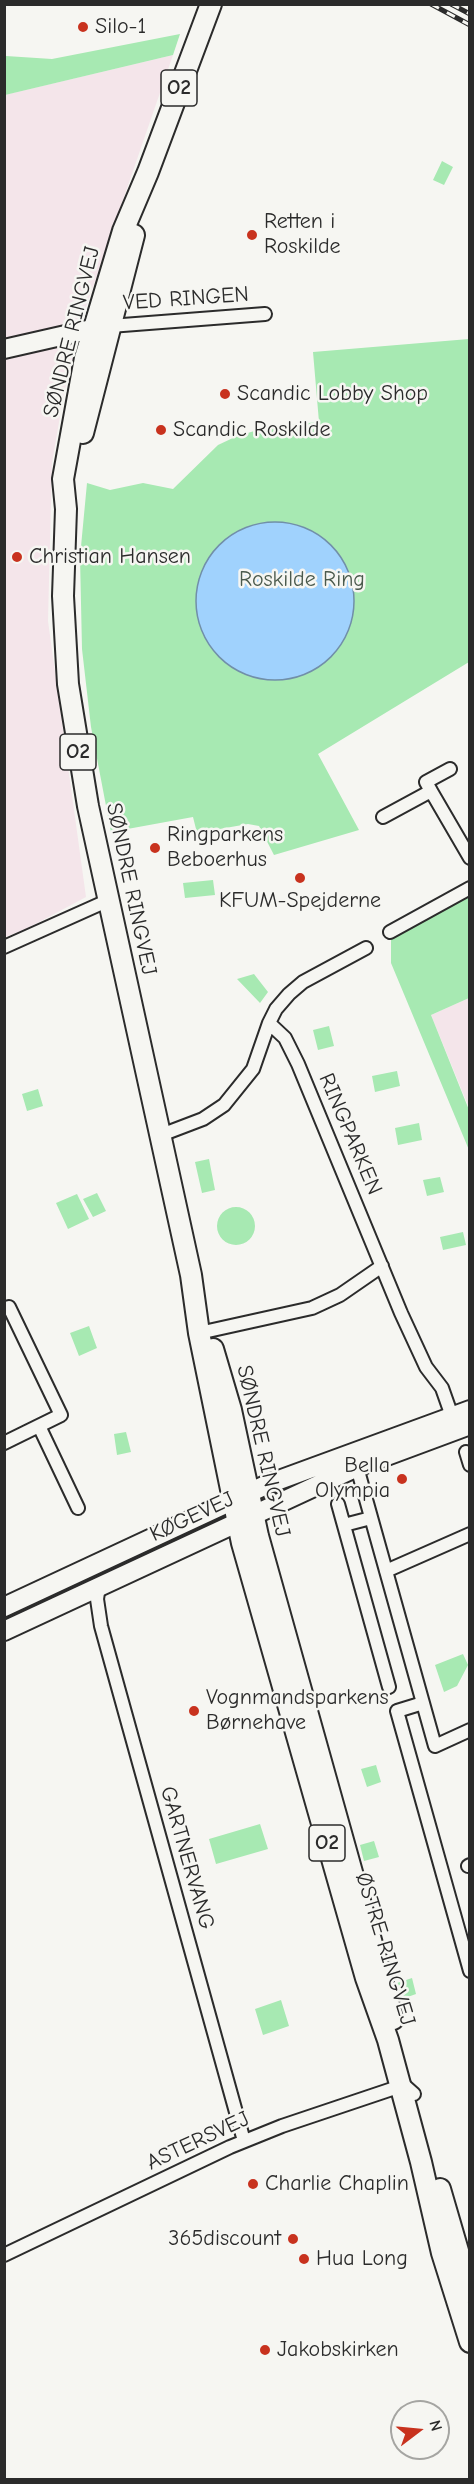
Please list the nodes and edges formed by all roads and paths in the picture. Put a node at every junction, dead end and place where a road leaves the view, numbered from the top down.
1 (211, 4) edge
2 (265, 314) dead end
3 (102, 327) junction
4 (4, 349) edge
5 (450, 769) dead end
6 (431, 790) junction
7 (383, 817) dead end
8 (470, 858) edge
9 (470, 888) edge
10 (109, 900) junction
11 (390, 932) dead end
12 (4, 947) edge
13 (366, 948) dead end
14 (269, 1023) junction
15 (160, 1135) junction
16 (382, 1266) junction
17 (9, 1307) dead end
18 (203, 1332) junction
19 (462, 1420) edge
20 (39, 1425) junction
21 (4, 1443) edge
22 (466, 1452) dead end
23 (355, 1460) junction
24 (470, 1465) edge
25 (241, 1497) junction
26 (338, 1504) dead end
27 (78, 1508) dead end
28 (371, 1518) junction
29 (245, 1519) junction
30 (344, 1525) junction
31 (470, 1534) edge
32 (386, 1571) junction
33 (99, 1586) junction
34 (4, 1607) edge
35 (4, 1631) edge
36 (287, 1639) joint
37 (389, 1687) dead end
38 (423, 1703) junction
39 (470, 1730) edge
40 (470, 1971) edge
41 (407, 2090) junction
42 (244, 2141) junction
43 (4, 2255) edge
44 (470, 2292) edge
45 (470, 2342) edge

1 - 3 main road, SØNDRE RINGVEJ / O2
2 - 3 street, VED RINGEN
3 - 4 street
3 - 10 main road, SØNDRE RINGVEJ / O2
5 - 6 street
6 - 7 street
6 - 8 street
9 - 11 street
10 - 12 street
10 - 15 main road, SØNDRE RINGVEJ / O2
13 - 14 street
14 - 15 street
14 - 16 street, RINGPARKEN
15 - 18 main road, SØNDRE RINGVEJ / O2
16 - 18 street
16 - 19 street, RINGPARKEN
17 - 20 street
18 - 25 main road, SØNDRE RINGVEJ / O2
19 - 23 street, KØGEVEJ
20 - 21 street
20 - 27 street
22 - 24 street
23 - 25 street, KØGEVEJ
23 - 28 street
23 - 29 street, KØGEVEJ
25 - 29 main road, ØSTRE RINGVEJ / O2
25 - 34 street, KØGEVEJ
26 - 30 street
28 - 30 street
28 - 32 street
29 - 33 street, KØGEVEJ
29 - 36 main road, SØNDRE RINGVEJ / O2
29 - 41 main road, ØSTRE RINGVEJ / O2
30 - 37 street
31 - 32 street
32 - 38 street
33 - 35 street, KØGEVEJ
33 - 42 street, GARTNERVANG
36 - 41 main road, ØSTRE RINGVEJ / O2
38 - 39 street
38 - 40 street
41 - 42 street, ASTERSVEJ
41 - 44 main road, ØSTRE RINGVEJ / O2
41 - 45 main road, ØSTRE RINGVEJ / O2
42 - 43 street, ASTERSVEJ

